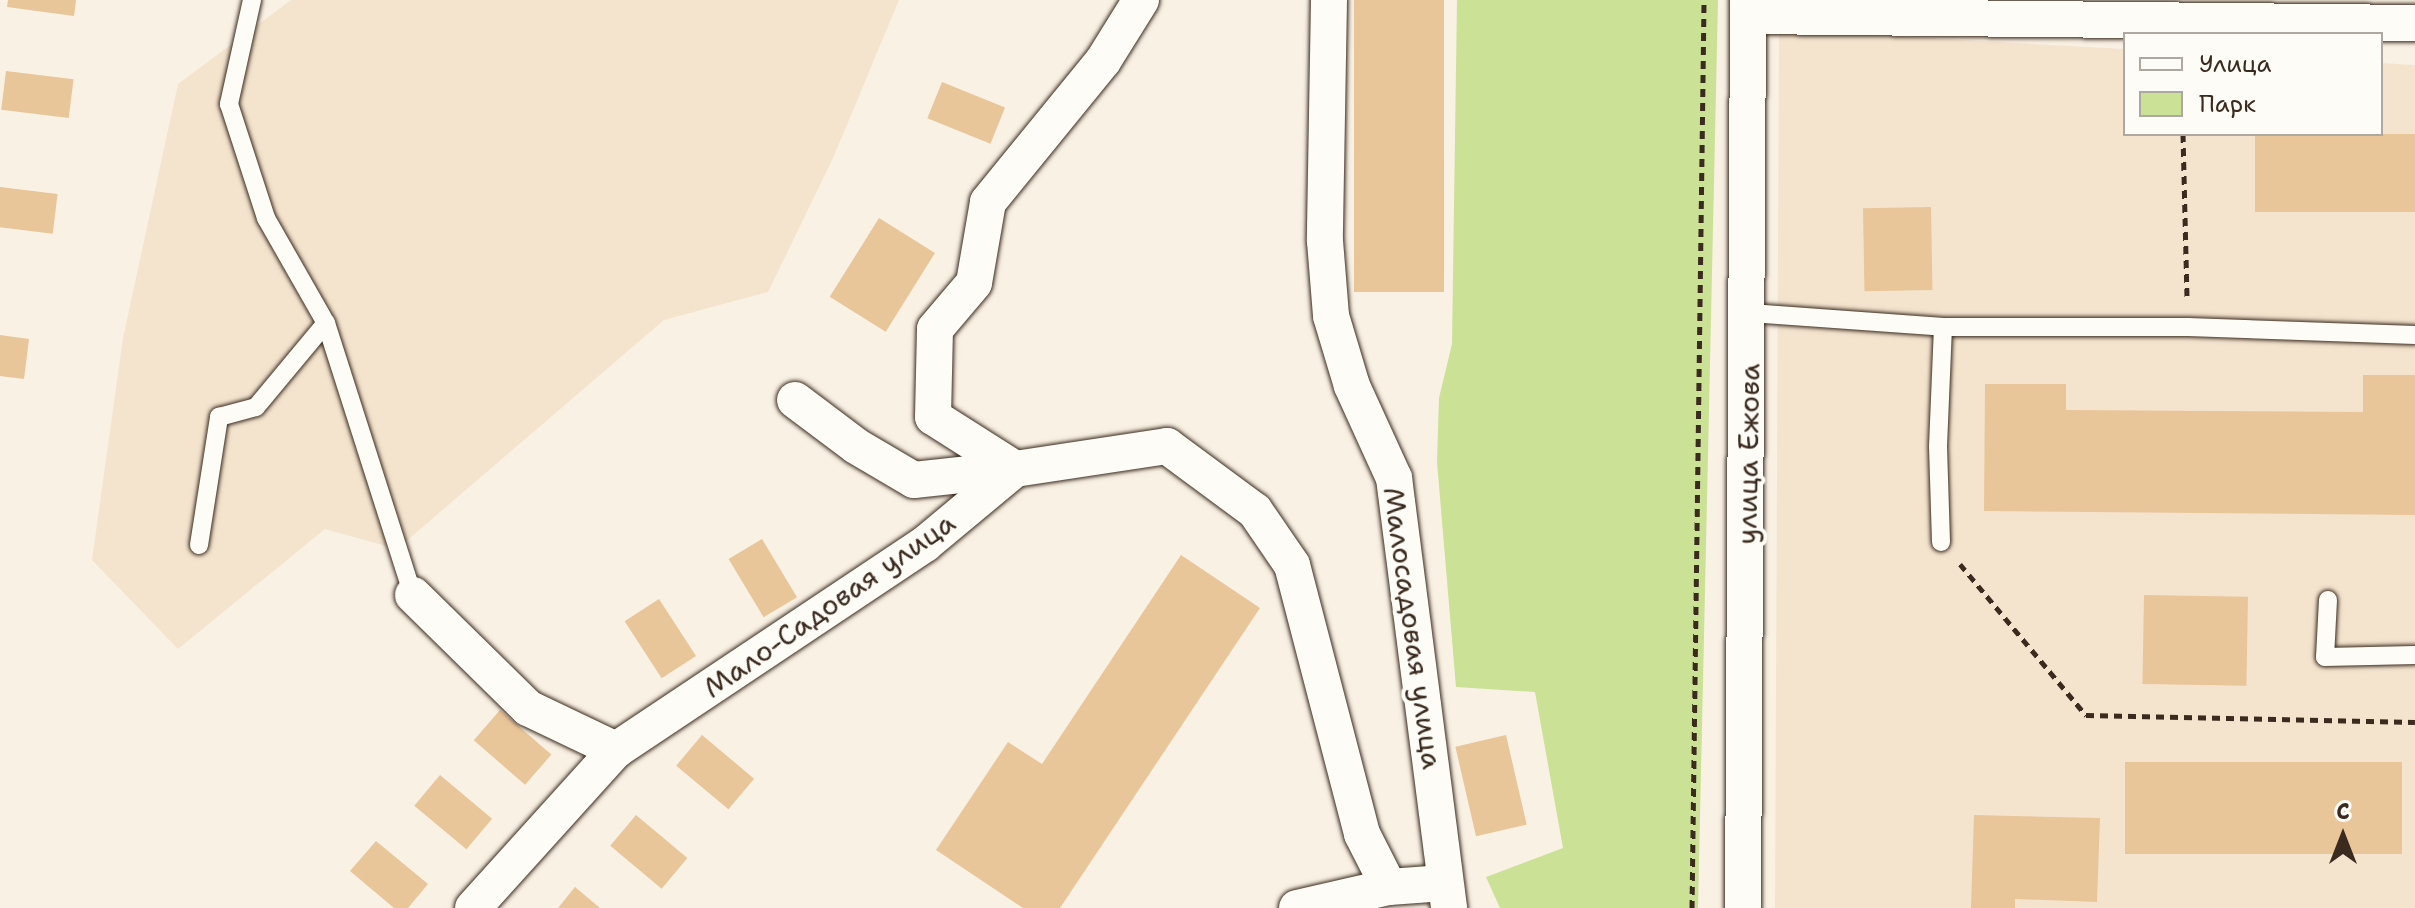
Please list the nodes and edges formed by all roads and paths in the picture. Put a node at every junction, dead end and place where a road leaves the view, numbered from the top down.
1 (252, 0) edge
2 (1141, 0) edge
3 (1329, 0) edge
4 (1704, 0) edge
5 (1748, 8) edge
6 (2415, 23) edge
7 (2183, 136) edge
8 (1750, 313) junction
9 (326, 323) junction
10 (1943, 327) junction
11 (2188, 327) junction
12 (2415, 335) edge
13 (795, 400) dead end
14 (1015, 469) junction
15 (1941, 542) joint
16 (199, 545) dead end
17 (413, 595) joint
18 (2328, 600) dead end
19 (2415, 655) edge
20 (2415, 722) edge
21 (616, 750) junction
22 (1389, 887) junction
23 (1446, 895) edge
24 (473, 908) edge
25 (1297, 908) edge
26 (1692, 908) edge
27 (1743, 908) edge

1 - 9 lane
2 - 14 street
3 - 23 street, Малосадовая улица
4 - 26 path
5 - 6 street
5 - 8 street, улица Ежова
7 - 11 path
8 - 10 lane
8 - 27 street, улица Ежова
9 - 16 lane
9 - 17 lane
10 - 11 lane
10 - 15 lane
11 - 12 lane
13 - 14 street
14 - 21 street, Мало-Садовая улица
14 - 22 street
15 - 20 path
17 - 21 street
18 - 19 lane
21 - 24 street, Мало-Садовая улица
22 - 23 street
22 - 25 street

